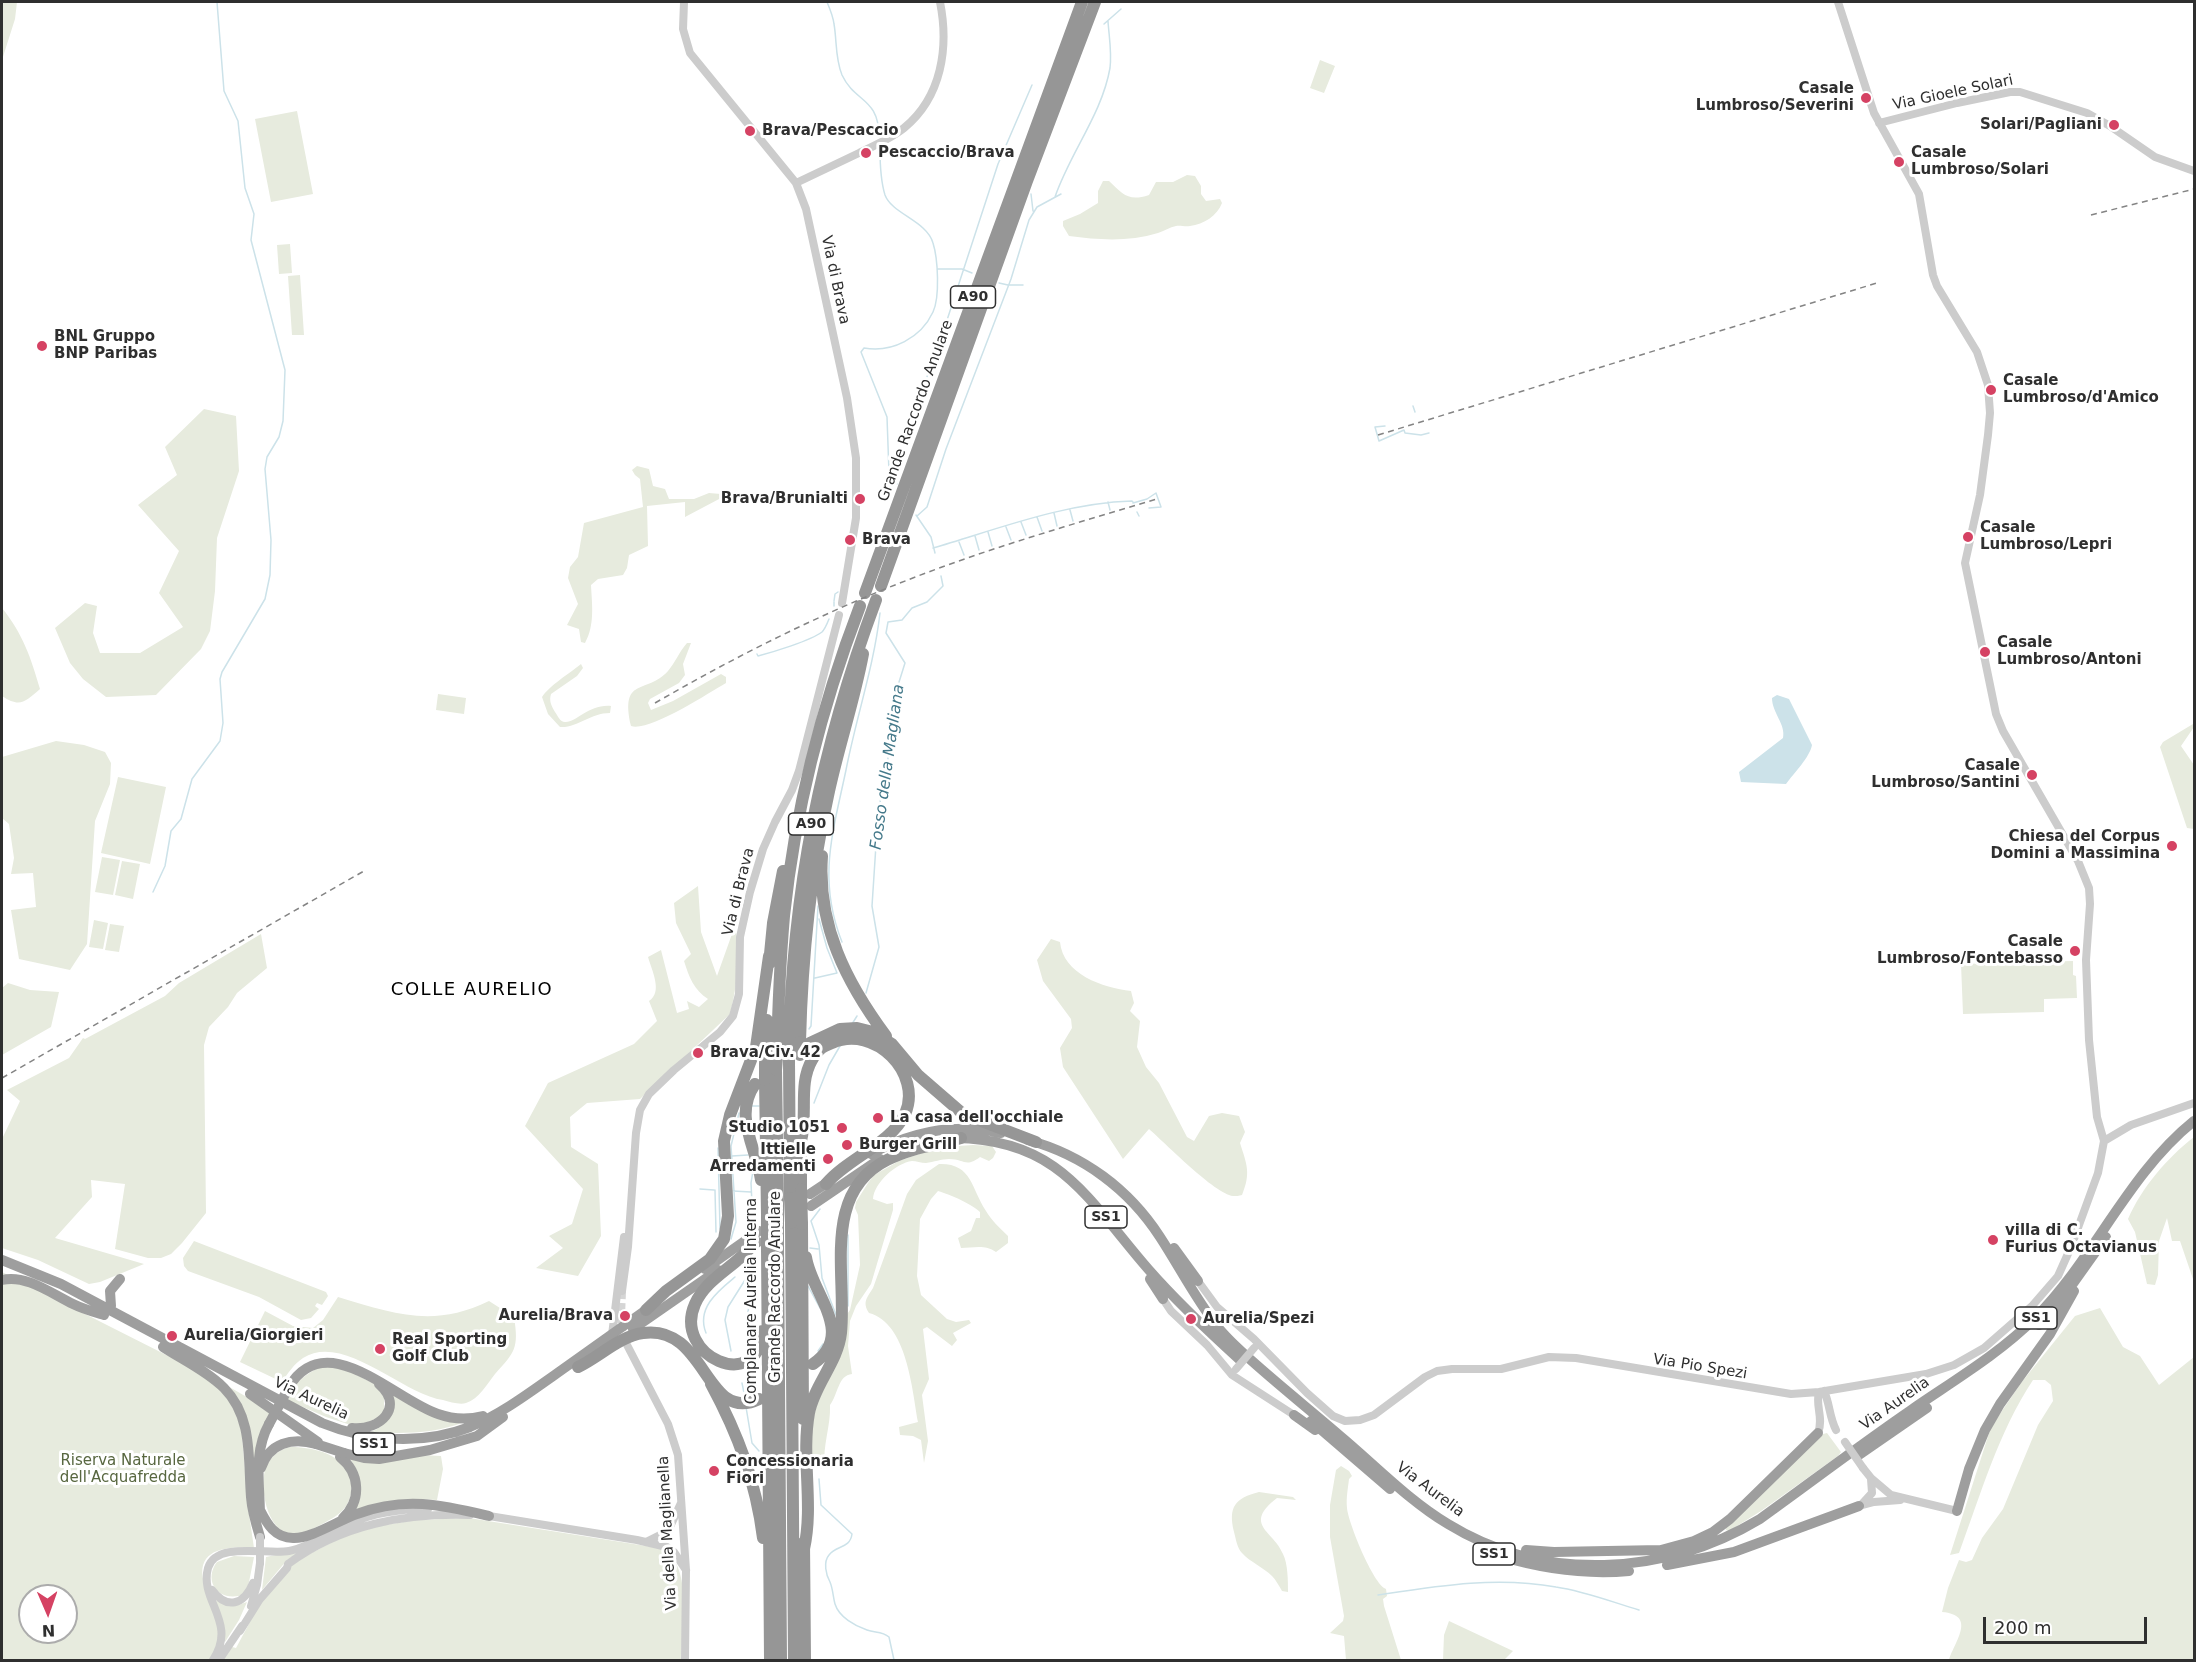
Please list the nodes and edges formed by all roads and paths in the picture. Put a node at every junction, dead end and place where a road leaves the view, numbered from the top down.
1 (684, 2) edge
2 (940, 2) edge
3 (1082, 2) edge
4 (1095, 2) edge
5 (1838, 2) edge
6 (1879, 123) junction
7 (2194, 171) edge
8 (796, 183) junction
9 (881, 586) dead end
10 (869, 602) junction
11 (842, 603) dead end
12 (839, 615) dead end
13 (827, 799) junction
14 (803, 801) junction
15 (769, 956) junction
16 (857, 1033) junction
17 (835, 1036) junction
18 (892, 1044) junction
19 (798, 1050) junction
20 (773, 1064) junction
21 (760, 1082) junction
22 (2194, 1102) edge
23 (2194, 1121) edge
24 (2194, 1130) edge
25 (961, 1138) junction
26 (801, 1141) junction
27 (2104, 1141) junction
28 (1036, 1142) junction
29 (826, 1184) junction
30 (808, 1196) junction
31 (771, 1209) junction
32 (1155, 1229) junction
33 (798, 1230) junction
34 (756, 1245) junction
35 (1133, 1251) junction
36 (2091, 1259) junction
37 (2, 1260) edge
38 (2, 1267) edge
39 (120, 1279) dead end
40 (2, 1280) edge
41 (1198, 1281) joint
42 (88, 1290) dead end
43 (1163, 1299) joint
44 (646, 1310) junction
45 (108, 1311) junction
46 (612, 1335) junction
47 (626, 1343) tunnel mouth
48 (1256, 1345) junction
49 (163, 1347) junction
50 (193, 1355) junction
51 (813, 1364) dead end
52 (578, 1367) junction
53 (1234, 1372) junction
54 (372, 1378) junction
55 (711, 1384) junction
56 (1841, 1389) junction
57 (1822, 1392) junction
58 (250, 1394) junction
59 (1791, 1394) junction
60 (756, 1400) dead end
61 (511, 1404) junction
62 (1829, 1404) junction
63 (1819, 1408) junction
64 (1294, 1415) joint
65 (503, 1417) junction
66 (322, 1424) junction
67 (268, 1426) junction
68 (1836, 1430) junction
69 (1818, 1433) junction
70 (317, 1443) junction
71 (279, 1445) junction
72 (1350, 1454) junction
73 (342, 1455) junction
74 (1871, 1478) junction
75 (258, 1483) junction
76 (1906, 1499) junction
77 (682, 1501) junction
78 (1859, 1506) junction
79 (260, 1510) junction
80 (1956, 1511) joint
81 (489, 1516) junction
82 (341, 1520) junction
83 (666, 1533) junction
84 (260, 1537) junction
85 (1473, 1538) junction
86 (685, 1539) junction
87 (645, 1542) junction
88 (667, 1547) junction
89 (804, 1549) junction
90 (260, 1563) junction
91 (1667, 1565) junction
92 (686, 1569) junction
93 (207, 1577) junction
94 (240, 1631) junction
95 (770, 1634) junction
96 (213, 1660) edge
97 (219, 1660) edge
98 (685, 1660) edge
99 (770, 1660) edge
100 (782, 1660) edge
101 (794, 1660) edge
102 (805, 1660) edge

1 - 8 street, Via di Brava
2 - 8 street
3 - 10 highway, Grande Raccordo Anulare / A90
4 - 9 highway, Grande Raccordo Anulare / A90
5 - 6 street
6 - 7 street, Via Gioele Solari
6 - 27 street
8 - 11 street, Via di Brava
10 - 13 highway
10 - 14 highway, Grande Raccordo Anulare / A90
10 - 19 highway, Grande Raccordo Anulare / A90
12 - 46 street, Via di Brava
13 - 18 highway
13 - 19 highway
14 - 15 highway, Complanare Aurelia Interna
14 - 20 highway, Grande Raccordo Anulare / A90
15 - 20 highway, Complanare Aurelia Interna
15 - 44 highway
16 - 17 highway
16 - 18 highway
16 - 29 highway
17 - 19 highway
17 - 26 highway
18 - 28 highway
19 - 26 highway
19 - 33 highway, Grande Raccordo Anulare / A90, bridge
20 - 21 highway, Complanare Aurelia Interna, bridge
20 - 31 highway, Grande Raccordo Anulare / A90
21 - 31 highway, Complanare Aurelia Interna
21 - 31 highway
22 - 27 street
23 - 85 highway, Via Aurelia / SS1
24 - 36 highway, Via Aurelia / SS1
25 - 30 highway, Via Aurelia / SS1
25 - 35 highway, Via Aurelia / SS1
25 - 89 highway
26 - 30 highway
27 - 56 street, Via Pio Spezi
28 - 29 highway, Via Aurelia / SS1
28 - 32 highway, Via Aurelia / SS1
29 - 30 highway, Via Aurelia / SS1
30 - 33 highway, bridge
31 - 34 highway, Complanare Aurelia Interna, bridge
31 - 100 highway, Grande Raccordo Anulare / A90, bridge
32 - 41 highway
32 - 85 highway, Via Aurelia / SS1
33 - 51 highway
33 - 89 highway
33 - 101 highway, Grande Raccordo Anulare / A90
34 - 34 highway
34 - 44 highway, Via Aurelia / SS1
34 - 52 highway, Via Aurelia / SS1
34 - 95 highway, Complanare Aurelia Interna
35 - 43 highway
35 - 72 highway, Via Aurelia / SS1
36 - 80 highway
36 - 91 highway, Via Aurelia / SS1
37 - 50 highway, Via Aurelia / SS1
38 - 45 highway, Via Aurelia / SS1
39 - 45 highway
40 - 45 highway
41 - 48 street
42 - 45 highway
43 - 53 street
44 - 46 highway, Via Aurelia / SS1
45 - 49 highway, Via Aurelia / SS1
45 - 50 highway
46 - 61 highway, Via Aurelia / SS1
47 - 77 street, Via della Maglianella
48 - 53 street, bridge
48 - 59 street, Via Pio Spezi
49 - 58 highway, Via Aurelia / SS1
49 - 84 highway
50 - 66 highway, Via Aurelia / SS1
52 - 55 highway
52 - 65 highway, Via Aurelia / SS1
53 - 64 street
54 - 61 highway
54 - 66 highway
54 - 67 highway, bridge
55 - 60 highway
55 - 95 highway
56 - 57 street, Via Pio Spezi
56 - 62 street
57 - 59 street, Via Pio Spezi
57 - 62 street
57 - 63 street
58 - 65 highway, Via Aurelia / SS1
58 - 70 highway
59 - 63 street
61 - 66 highway, Via Aurelia / SS1
62 - 68 street
63 - 68 street
63 - 69 street
64 - 72 highway
65 - 73 highway
67 - 71 highway
67 - 75 highway
68 - 69 street
68 - 74 street, bridge
69 - 85 highway
70 - 71 highway
70 - 73 highway, bridge
71 - 75 highway
72 - 91 highway, Via Aurelia / SS1
73 - 82 highway
74 - 76 street
74 - 78 street
75 - 79 highway
76 - 78 street
76 - 80 street
77 - 83 street
77 - 86 street, Via della Maglianella
78 - 91 highway
79 - 82 highway
79 - 84 highway
81 - 82 highway
81 - 87 street
81 - 93 street
81 - 94 street
83 - 86 street
83 - 87 street
84 - 90 street, bridge
86 - 88 street
86 - 92 street, Via della Maglianella
87 - 88 street
88 - 92 street
89 - 102 highway
90 - 93 street
90 - 94 street
92 - 98 street, Via della Maglianella
93 - 96 street
94 - 97 street
95 - 99 highway, Complanare Aurelia Interna

